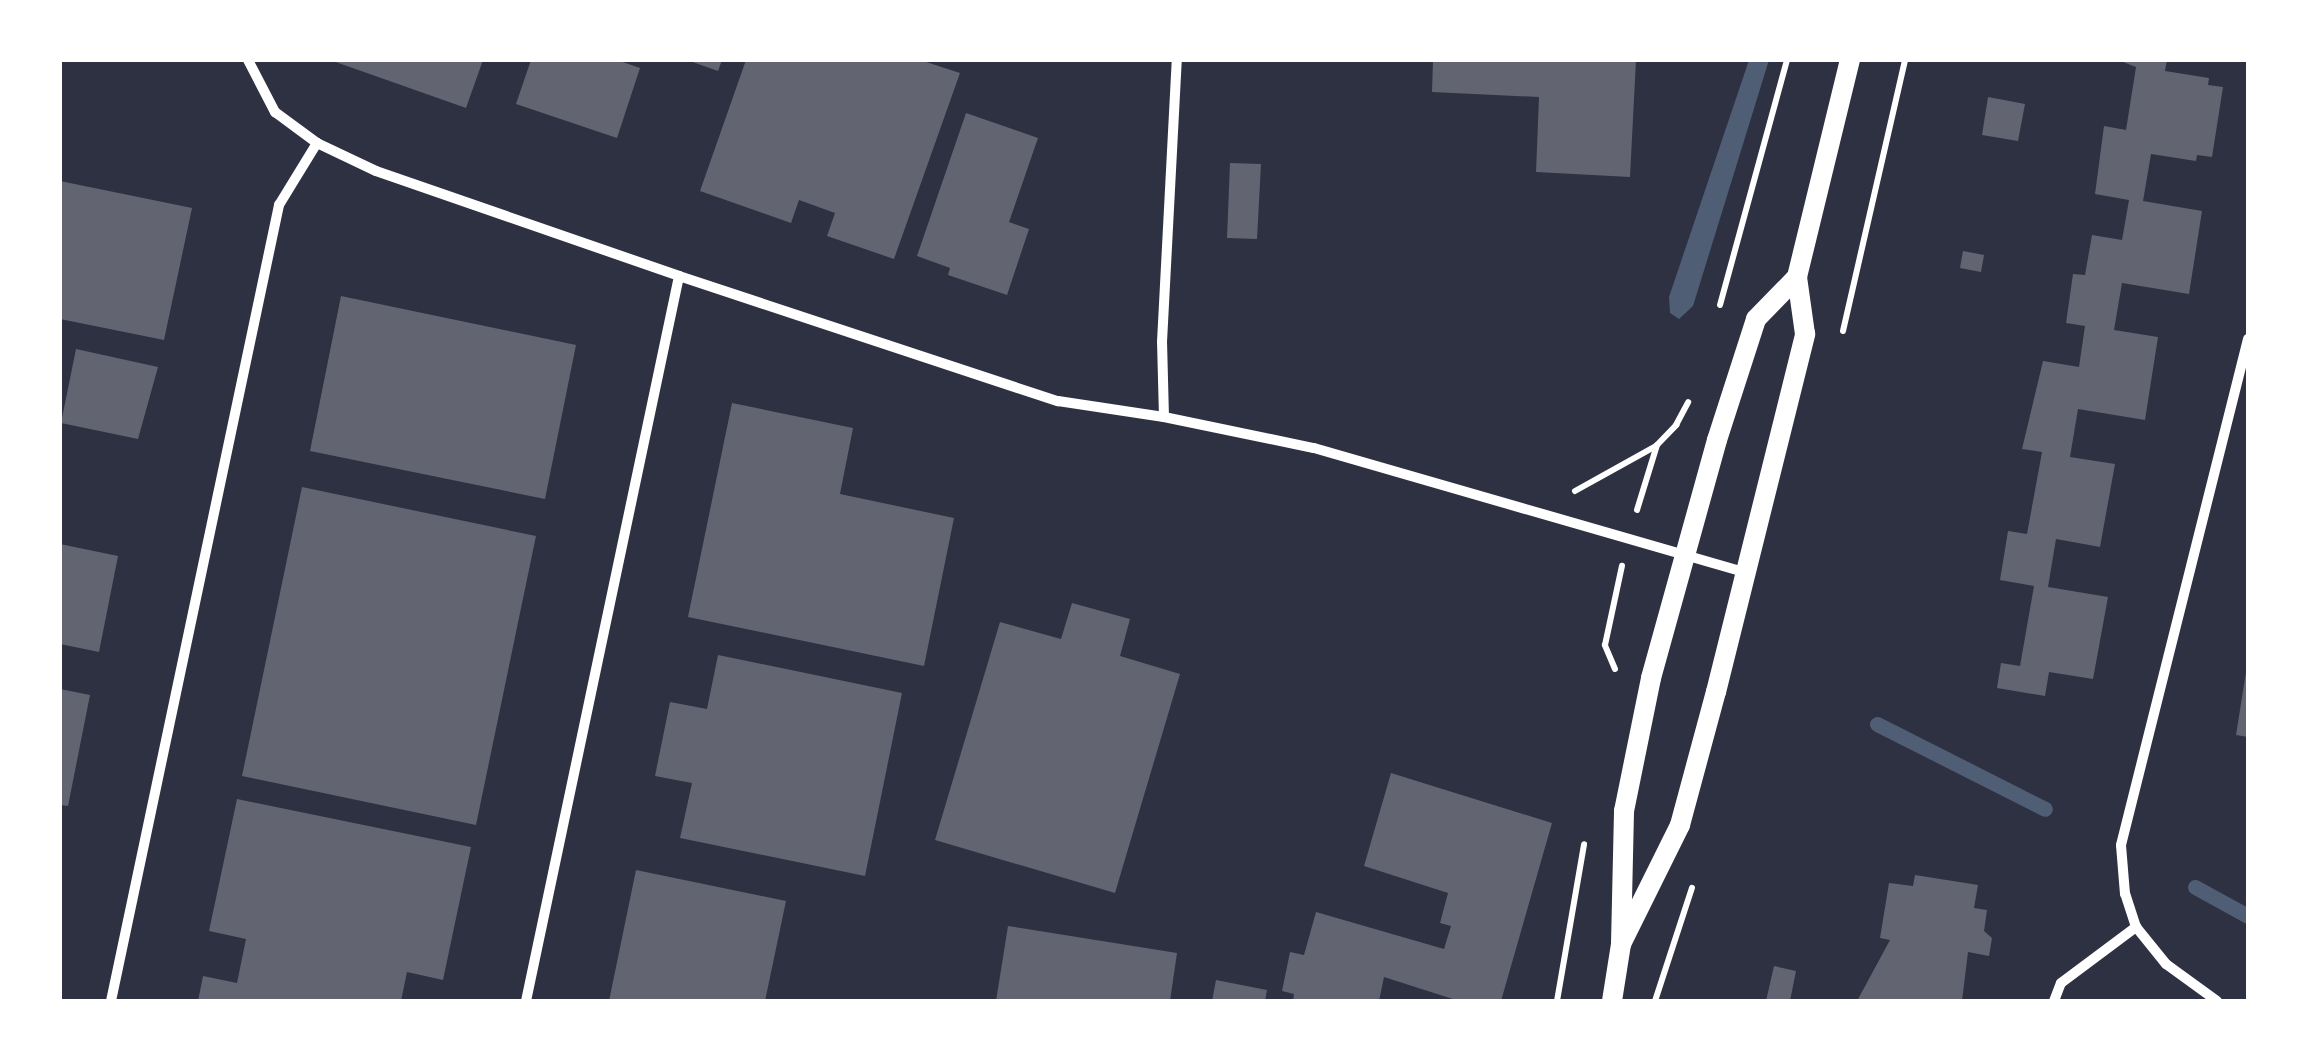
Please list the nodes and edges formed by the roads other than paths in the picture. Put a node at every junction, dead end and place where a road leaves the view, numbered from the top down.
1 (1177, 60) edge
2 (1850, 60) edge
3 (248, 65) edge
4 (318, 143) junction
5 (679, 276) junction
6 (1797, 277) junction
7 (2248, 339) edge
8 (1164, 416) junction
9 (1684, 556) junction
10 (1746, 573) junction
11 (2136, 927) junction
12 (1622, 944) junction
13 (112, 1001) edge
14 (526, 1001) edge
15 (1612, 1001) edge
16 (2054, 1001) edge
17 (2217, 1001) edge

1 - 8 street
2 - 6 main road
3 - 4 street
4 - 5 street
4 - 13 street
5 - 8 street
5 - 14 street
6 - 9 main road
6 - 10 main road
7 - 11 street
8 - 9 street
9 - 10 street
9 - 12 main road
10 - 12 main road
11 - 16 street
11 - 17 street
12 - 15 main road

